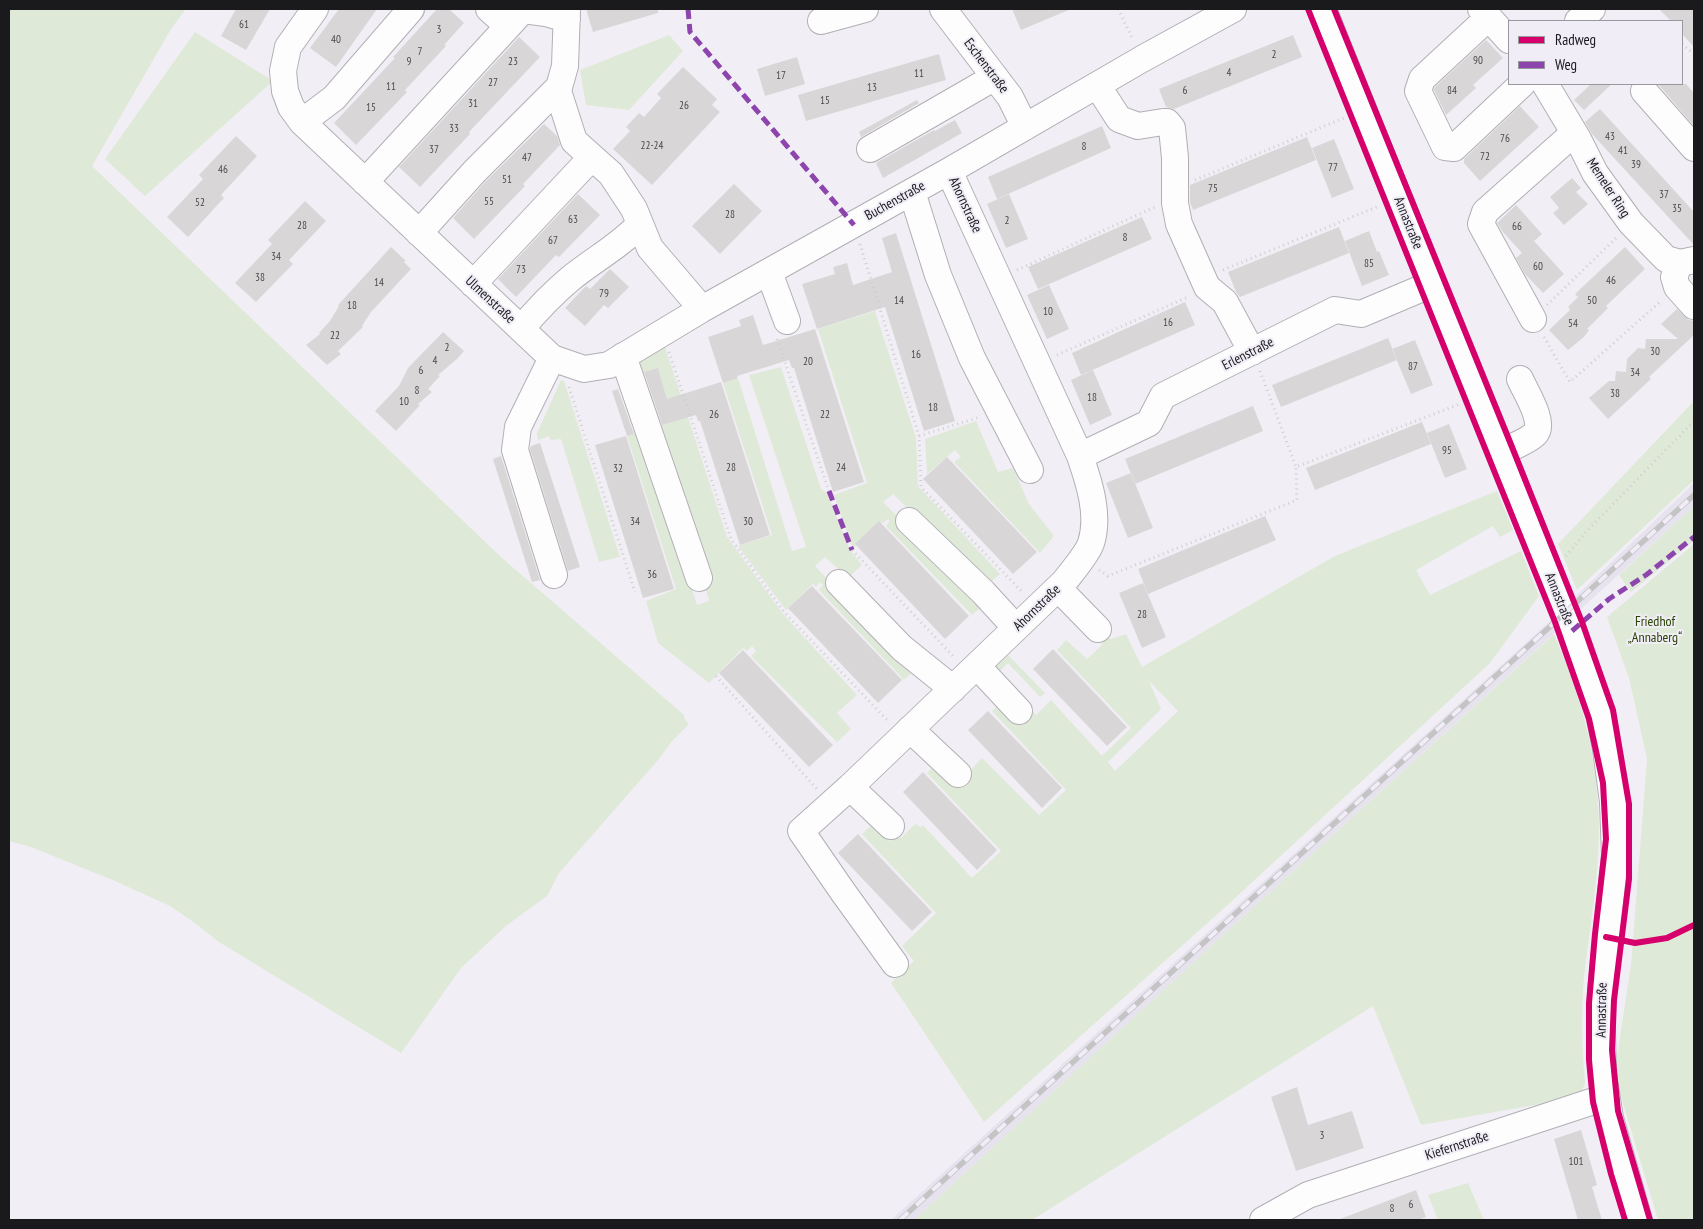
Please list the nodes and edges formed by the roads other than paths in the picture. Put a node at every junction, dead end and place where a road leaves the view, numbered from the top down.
1 (316, 9) edge
2 (411, 9) edge
3 (489, 9) edge
4 (865, 9) edge
5 (943, 9) edge
6 (1323, 9) edge
7 (1592, 9) edge
8 (1222, 12) edge
9 (1485, 13) edge
10 (567, 14) edge
11 (518, 15) edge
12 (1579, 20) edge
13 (821, 21) dead end
14 (1508, 39) edge
15 (995, 77) junction
16 (1521, 85) edge
17 (1546, 85) edge
18 (1097, 86) junction
19 (559, 87) junction
20 (1644, 91) dead end
21 (302, 122) junction
22 (1025, 127) junction
23 (1574, 133) junction
24 (1694, 148) edge
25 (870, 149) dead end
26 (592, 157) junction
27 (949, 171) junction
28 (365, 182) junction
29 (912, 192) junction
30 (640, 224) junction
31 (419, 233) junction
32 (1684, 270) edge
33 (769, 272) junction
34 (472, 284) junction
35 (1432, 284) junction
36 (1694, 306) edge
37 (702, 309) junction
38 (1533, 319) road end
39 (781, 328) road end
40 (521, 329) junction
41 (1252, 352) junction
42 (623, 356) junction
43 (562, 361) junction
44 (1520, 379) dead end
45 (1500, 453) junction
46 (1080, 456) junction
47 (1030, 470) dead end
48 (909, 521) dead end
49 (554, 575) dead end
50 (699, 578) dead end
51 (839, 583) dead end
52 (1058, 588) junction
53 (1016, 628) junction
54 (1098, 629) dead end
55 (966, 676) junction
56 (1019, 711) dead end
57 (907, 733) junction
58 (958, 774) dead end
59 (840, 796) junction
60 (891, 826) dead end
61 (895, 964) dead end
62 (1606, 1097) junction
63 (1263, 1220) edge
64 (1639, 1220) edge

1 - 21 street, Ulmenstraße
2 - 21 street
3 - 11 street
4 - 13 street
5 - 15 street, Eschenstraße
6 - 35 street, Annastraße
7 - 12 street
8 - 18 street, Buchenstraße
9 - 14 street
9 - 16 street
10 - 11 street
10 - 19 street
11 - 28 street
15 - 22 street, Eschenstraße
15 - 25 street
17 - 23 street, Memeler Ring
18 - 22 street, Buchenstraße
18 - 41 street
19 - 26 street
19 - 31 street
20 - 24 street
21 - 28 street, Ulmenstraße
22 - 27 street, Buchenstraße
23 - 32 street, Memeler Ring
23 - 38 street
26 - 30 street
26 - 34 street
27 - 29 street, Buchenstraße
27 - 46 street, Ahornstraße
28 - 31 street, Ulmenstraße
29 - 33 street, Buchenstraße
29 - 47 street
30 - 37 street
30 - 40 street
31 - 34 street, Ulmenstraße
32 - 36 street, Memeler Ring
33 - 37 street, Buchenstraße
33 - 39 street
34 - 40 street, Ulmenstraße
35 - 41 street, Erlenstraße
35 - 45 street, Annastraße
37 - 42 street, Buchenstraße
40 - 43 street, Ulmenstraße
41 - 46 street, Erlenstraße
42 - 43 street, Buchenstraße
42 - 50 street
43 - 49 street
44 - 45 street
45 - 62 street, Annastraße
46 - 52 street, Ahornstraße
48 - 53 street
51 - 55 street
52 - 53 street, Ahornstraße
52 - 54 street
53 - 55 street, Ahornstraße
55 - 56 street
55 - 57 street, Ahornstraße
57 - 58 street
57 - 59 street, Ahornstraße
59 - 60 street
59 - 61 street, Ahornstraße
62 - 63 street, Kiefernstraße
62 - 64 street, Annastraße

